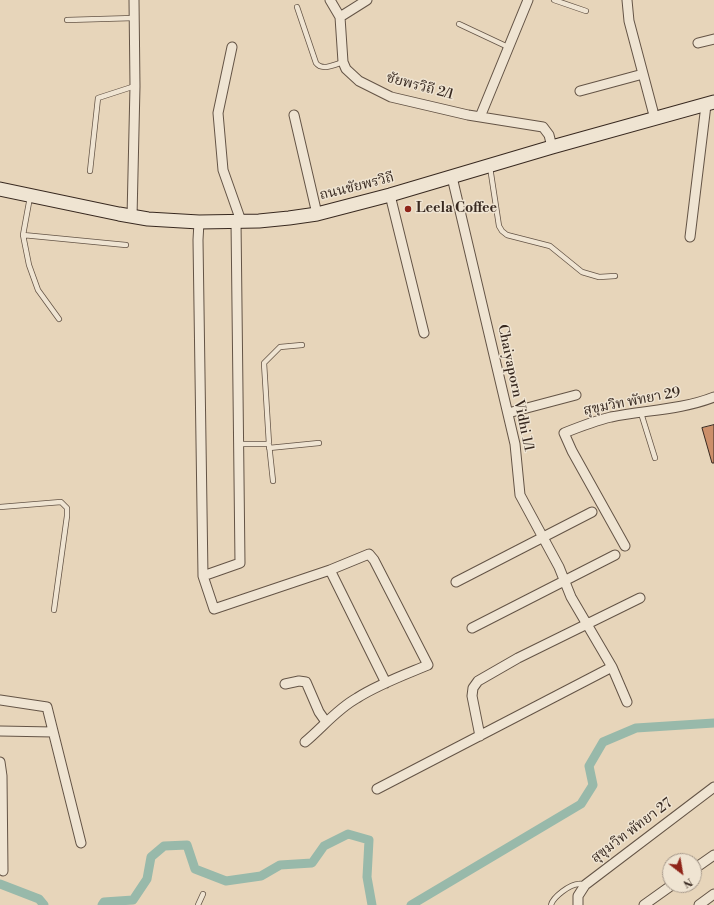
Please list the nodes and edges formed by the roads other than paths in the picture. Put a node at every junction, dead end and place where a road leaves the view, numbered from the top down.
1 (134, 0) edge
2 (330, 0) edge
3 (367, 0) edge
4 (528, 0) edge
5 (554, 0) edge
6 (627, 0) edge
7 (297, 7) dead end
8 (586, 11) dead end
9 (340, 17) junction
10 (134, 18) junction
11 (67, 20) dead end
12 (459, 24) dead end
13 (714, 38) edge
14 (698, 43) dead end
15 (232, 47) dead end
16 (508, 47) junction
17 (343, 62) junction
18 (643, 74) junction
19 (135, 86) junction
20 (580, 91) dead end
21 (710, 103) edge
22 (294, 115) dead end
23 (480, 117) junction
24 (655, 119) junction
25 (552, 147) junction
26 (490, 166) junction
27 (90, 171) dead end
28 (452, 177) junction
29 (0, 189) edge
30 (390, 195) junction
31 (30, 196) junction
32 (317, 214) junction
33 (132, 217) junction
34 (239, 221) junction
35 (200, 222) junction
36 (23, 235) junction
37 (690, 236) dead end
38 (126, 245) dead end
39 (615, 276) dead end
40 (59, 319) dead end
41 (424, 333) dead end
42 (302, 345) dead end
43 (576, 394) dead end
44 (714, 398) edge
45 (508, 412) junction
46 (641, 413) junction
47 (319, 443) dead end
48 (239, 444) junction
49 (269, 446) junction
50 (655, 458) dead end
51 (273, 481) dead end
52 (0, 507) edge
53 (592, 512) dead end
54 (544, 537) junction
55 (625, 546) dead end
56 (615, 556) dead end
57 (330, 570) junction
58 (203, 576) junction
59 (456, 582) dead end
60 (565, 582) junction
61 (640, 598) dead end
62 (54, 610) dead end
63 (587, 624) junction
64 (472, 628) dead end
65 (612, 667) junction
66 (386, 683) junction
67 (285, 684) dead end
68 (0, 700) edge
69 (627, 702) dead end
70 (326, 722) junction
71 (0, 731) edge
72 (53, 732) junction
73 (480, 736) junction
74 (305, 742) dead end
75 (0, 762) edge
76 (714, 787) edge
77 (377, 789) dead end
78 (81, 843) dead end
79 (714, 855) edge
80 (702, 863) edge
81 (3, 870) dead end
82 (585, 885) junction
83 (662, 892) edge
84 (203, 894) dead end
85 (714, 894) edge
86 (198, 905) edge
87 (551, 905) edge
88 (578, 905) edge
89 (644, 905) edge
90 (699, 905) edge

1 - 10 street
2 - 9 street
3 - 9 street
4 - 16 street
5 - 8 lane
6 - 18 street
7 - 17 lane
9 - 17 street
10 - 11 lane
10 - 19 street
12 - 16 lane
13 - 14 street
15 - 34 street
16 - 23 street
17 - 23 street, ชัยพรวิถี 2/1
18 - 20 street
18 - 24 street
19 - 27 lane
19 - 33 street
21 - 24 main road, ถนนชัยพรวิถี
21 - 37 street
22 - 32 street
23 - 25 street, ชัยพรวิถี 2/1
24 - 25 main road, ถนนชัยพรวิถี
25 - 26 main road, ถนนชัยพรวิถี
26 - 28 main road, ถนนชัยพรวิถี
26 - 39 lane
28 - 30 main road, ถนนชัยพรวิถี
28 - 45 street, Chaiyaporn Vidhi 1/1
29 - 31 main road, ถนนชัยพรวิถี
30 - 32 main road, ถนนชัยพรวิถี
30 - 41 street
31 - 33 main road, ถนนชัยพรวิถี
31 - 36 lane
32 - 34 main road, ถนนชัยพรวิถี
33 - 35 main road, ถนนชัยพรวิถี
34 - 35 main road, ถนนชัยพรวิถี
34 - 48 street
35 - 58 street
36 - 38 lane
36 - 40 lane
42 - 49 lane
43 - 45 street
44 - 46 street, สุขุมวิท พัทยา 29
45 - 54 street, Chaiyaporn Vidhi 1/1
46 - 50 lane
46 - 55 street, สุขุมวิท พัทยา 29
47 - 49 lane
48 - 49 lane
48 - 58 street
49 - 51 lane
52 - 62 lane
53 - 54 street
54 - 59 street
54 - 60 street, Chaiyaporn Vidhi 1/1
56 - 60 street
57 - 58 street
57 - 66 street
57 - 66 street
60 - 63 street, Chaiyaporn Vidhi 1/1
60 - 64 street
61 - 63 street
63 - 65 street, Chaiyaporn Vidhi 1/1
63 - 73 street
65 - 69 street, Chaiyaporn Vidhi 1/1
65 - 73 street
66 - 70 street
67 - 70 street
68 - 72 street
70 - 74 street
71 - 72 street
72 - 78 street
73 - 77 street
75 - 81 street
76 - 82 street, สุขุมวิท พัทยา 27
79 - 80 street
82 - 87 lane
82 - 88 street
83 - 89 street
84 - 86 lane
85 - 90 street

